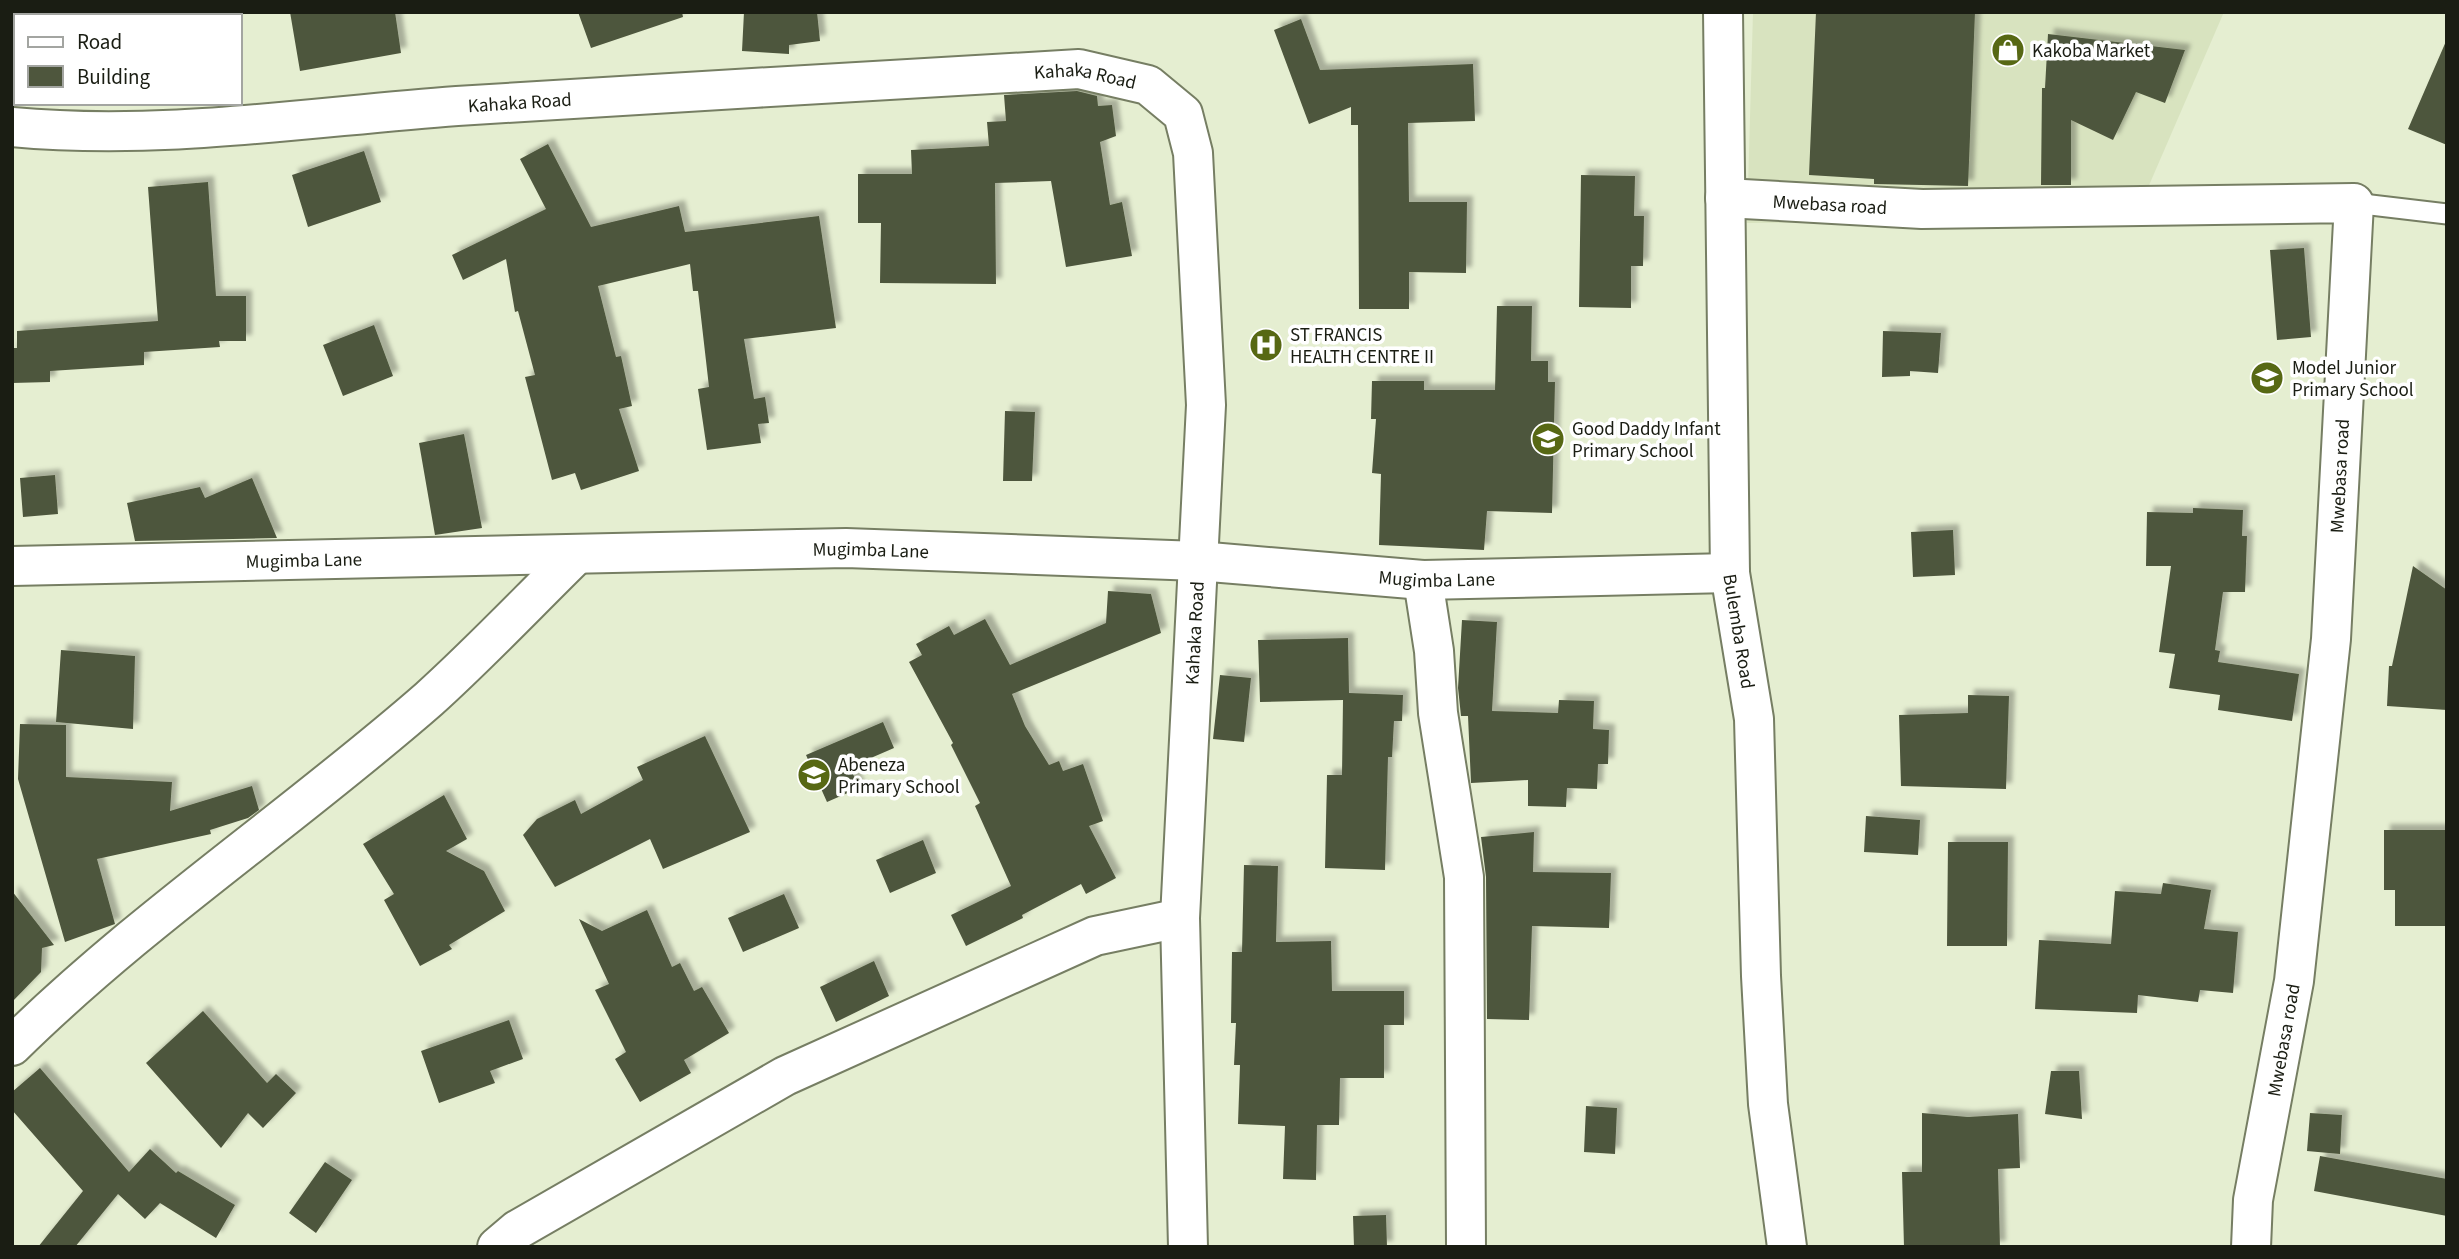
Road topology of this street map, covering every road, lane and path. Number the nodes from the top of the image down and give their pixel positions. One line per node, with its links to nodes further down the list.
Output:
1 (1723, 12): 3 (street, Bulemba Road)
2 (12, 127): 7 (street, Kahaka Road)
3 (1725, 198): 4 (street, Mwebasa road); 9 (street, Bulemba Road)
4 (2354, 202): 5 (lane); 17 (street, Mwebasa road)
5 (2447, 214)
6 (577, 554): 7 (street, Mugimba Lane); 8 (street, Mugimba Lane); 12 (street)
7 (1198, 561): 10 (street, Mugimba Lane); 11 (street, Kahaka Road)
8 (12, 566)
9 (1730, 573): 10 (street, Mugimba Lane); 16 (street, Bulemba Road)
10 (1423, 580): 15 (street)
11 (1180, 918): 13 (street); 14 (street, Kahaka Road)
12 (12, 1046)
13 (497, 1247)
14 (1188, 1247)
15 (1466, 1247)
16 (1787, 1247)
17 (2251, 1247)

